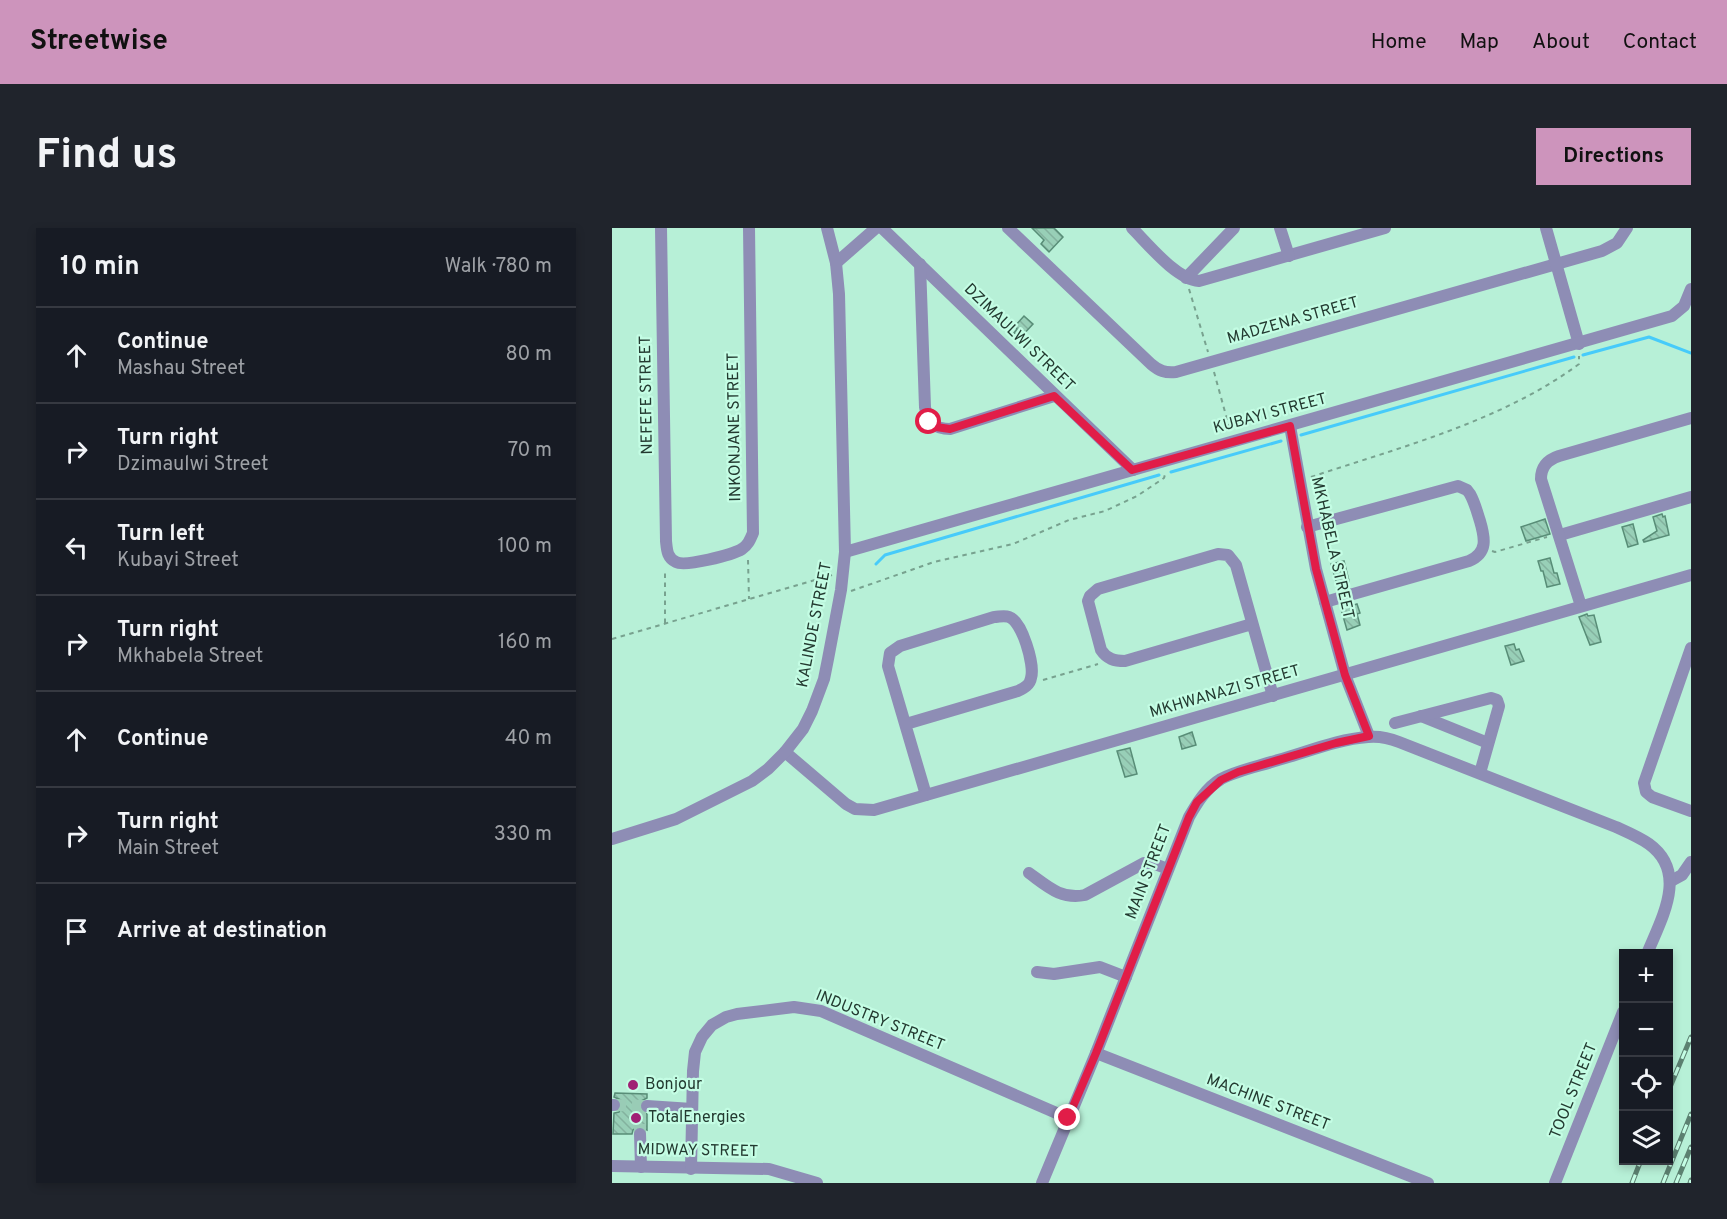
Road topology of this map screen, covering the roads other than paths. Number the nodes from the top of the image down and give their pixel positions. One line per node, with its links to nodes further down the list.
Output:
1 (662, 228): 27 (street, NEFEFE STREET)
2 (749, 228): 27 (street, INKONJANE STREET)
3 (827, 228): 14 (street, KALINDE STREET)
4 (876, 228): 14 (street)
5 (882, 228): 16 (street, DZIMAULWI STREET)
6 (1008, 228): 15 (street, MADZENA STREET)
7 (1132, 228): 17 (street)
8 (1234, 228): 17 (street)
9 (1280, 228): 13 (street)
10 (1385, 228): 13 (street)
11 (1546, 228): 15 (street)
12 (1627, 228): 15 (street, MADZENA STREET)
13 (1289, 256): 17 (street)
14 (836, 263): 28 (street, KALINDE STREET)
15 (1555, 263): 19 (street)
16 (920, 264): 20 (street, DZIMAULWI STREET); 20 (street)
17 (1186, 278)
18 (1691, 289): 19 (street, KUBAYI STREET)
19 (1579, 344): 22 (street, KUBAYI STREET)
20 (1054, 396): 23 (street, DZIMAULWI STREET)
21 (1691, 418): 26 (street)
22 (1290, 426): 23 (street, KUBAYI STREET); 25 (street, MKHABELA STREET)
23 (1132, 470): 28 (street, KUBAYI STREET)
24 (1691, 498): 26 (street)
25 (1307, 527): 30 (street, MKHABELA STREET); 30 (street)
26 (1560, 534): 31 (street)
27 (746, 546)
28 (844, 552): 41 (street, KALINDE STREET)
29 (1691, 575): 31 (street, MKHWANAZI STREET)
30 (1325, 602): 34 (street, MKHABELA STREET)
31 (1581, 606): 34 (street, MKHWANAZI STREET)
32 (1252, 624): 32 (street); 35 (street)
33 (1691, 648): 44 (street)
34 (1345, 675): 35 (street, MKHWANAZI STREET); 39 (street, MKHABELA STREET)
35 (1273, 696): 43 (street, MKHWANAZI STREET)
36 (1421, 716): 37 (street); 40 (street); 40 (street)
37 (1395, 723)
38 (906, 724): 38 (street); 43 (street)
39 (1369, 736): 42 (street, MAIN STREET); 47 (street, MAIN STREET)
40 (1488, 743): 42 (street)
41 (785, 752): 43 (street, MKHWANAZI STREET); 45 (street, KALINDE STREET)
42 (1480, 773): 49 (street, MAIN STREET)
43 (926, 795)
44 (1691, 811)
45 (612, 839)
46 (1691, 862): 49 (street)
47 (1168, 869): 48 (street); 52 (street, MAIN STREET)
48 (1029, 873)
49 (1671, 881): 50 (street)
50 (1649, 949)
51 (1037, 972): 52 (street)
52 (1126, 977): 54 (street, MAIN STREET)
53 (1619, 1022): 66 (street, TOOL STREET)
54 (1096, 1053): 57 (street, MAIN STREET); 65 (street, MACHINE STREET)
55 (647, 1106): 56 (street)
56 (692, 1109): 57 (street, INDUSTRY STREET); 61 (street, INDUSTRY STREET)
57 (1068, 1118): 64 (street, MAIN STREET)
58 (640, 1134): 60 (street)
59 (612, 1166): 60 (street, MIDWAY STREET)
60 (641, 1167): 61 (street, MIDWAY STREET)
61 (691, 1169): 62 (street, MIDWAY STREET)
62 (790, 1179): 63 (street, MIDWAY STREET)
63 (817, 1183)
64 (1042, 1183)
65 (1428, 1183)
66 (1555, 1183)

